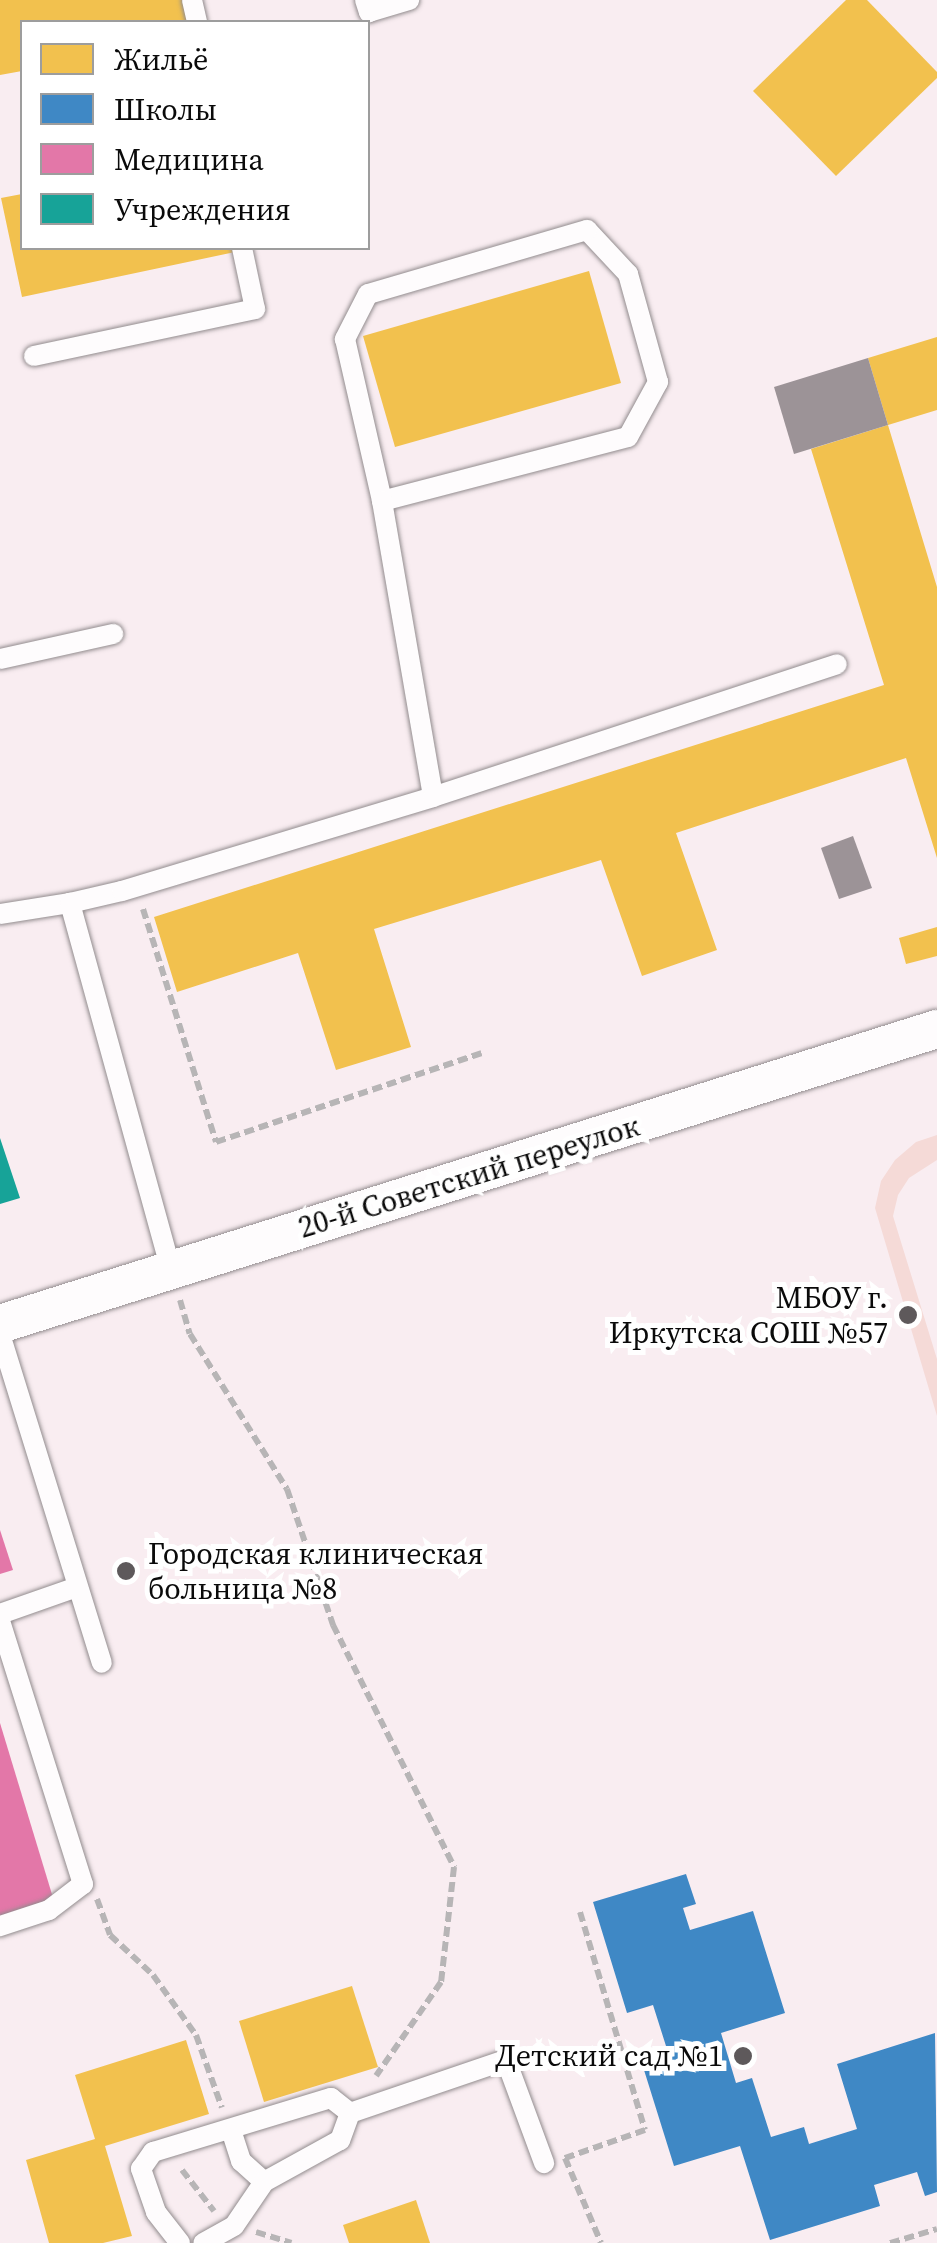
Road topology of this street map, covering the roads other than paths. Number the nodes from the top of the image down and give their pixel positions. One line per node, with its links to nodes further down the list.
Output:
1 (365, 0): 2 (lane)
2 (409, 0)
3 (242, 250): 4 (lane)
4 (34, 356)
5 (382, 502): 5 (lane); 9 (lane)
6 (114, 634): 7 (lane)
7 (0, 659)
8 (837, 664): 9 (lane)
9 (433, 797): 10 (lane)
10 (70, 903): 11 (lane); 13 (lane)
11 (0, 914)
12 (937, 1029): 13 (street, 20-й Советский переулок)
13 (171, 1270): 14 (street, 20-й Советский переулок)
14 (0, 1324)
15 (0, 1334): 16 (lane)
16 (77, 1587): 17 (lane); 18 (lane)
17 (0, 1618): 19 (lane)
18 (102, 1664)
19 (0, 1926)
20 (350, 2113): 21 (lane); 22 (lane); 23 (lane)
21 (230, 2130): 23 (lane); 24 (lane)
22 (544, 2164)
23 (264, 2182): 25 (lane)
24 (180, 2243)
25 (203, 2243)

